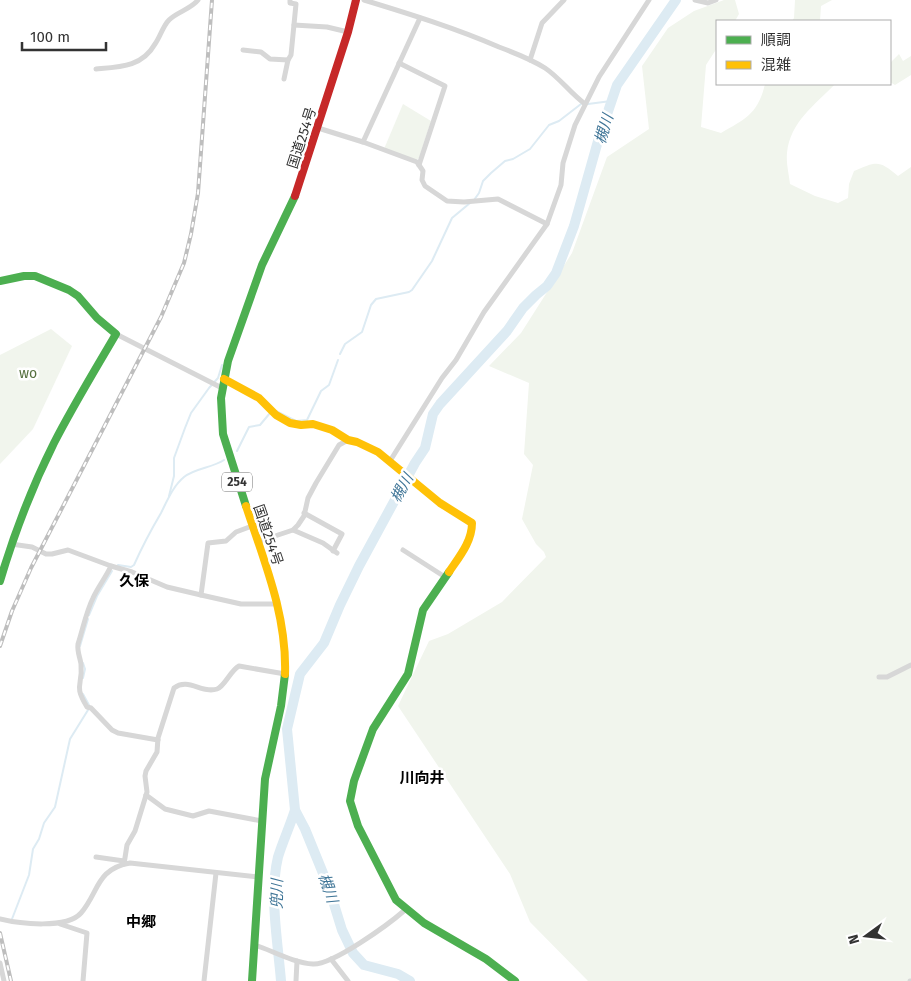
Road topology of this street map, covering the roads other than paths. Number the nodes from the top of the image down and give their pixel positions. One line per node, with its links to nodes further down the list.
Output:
1 (198, 0): 16 (street)
2 (290, 0): 10 (street)
3 (356, 0): 11 (main road, 国道254号 / 254)
4 (364, 0): 9 (street)
5 (564, 0): 14 (street)
6 (649, 0): 18 (street)
7 (695, 0): 8 (street)
8 (716, 0)
9 (420, 18): 14 (street); 15 (street)
10 (294, 25): 11 (street); 13 (street)
11 (348, 32): 19 (main road, 国道254号 / 254)
12 (243, 50): 13 (street)
13 (288, 60): 17 (street)
14 (530, 60): 18 (street)
15 (399, 63): 20 (street); 21 (street)
16 (96, 69)
17 (284, 79)
18 (585, 104): 22 (street)
19 (318, 128): 20 (street); 25 (main road, 国道254号 / 254)
20 (363, 142): 21 (street)
21 (419, 165): 22 (street)
22 (547, 224): 28 (street)
23 (0, 281): 24 (main road)
24 (116, 334): 26 (street); 33 (main road)
25 (224, 379): 26 (main road, 国道254号 / 254); 27 (main road)
26 (222, 388): 30 (main road, 国道254号 / 254)
27 (348, 440): 28 (main road); 29 (street)
28 (392, 464): 36 (main road)
29 (304, 513): 31 (street); 31 (street)
30 (252, 526): 32 (main road, 国道254号 / 254); 38 (street)
31 (293, 530): 32 (street)
32 (257, 542): 39 (main road, 国道254号 / 254)
33 (11, 544): 35 (street); 37 (main road)
34 (403, 550): 36 (street)
35 (111, 566): 38 (street); 43 (street)
36 (445, 577): 50 (main road)
37 (0, 581)
38 (201, 595): 39 (street)
39 (278, 604): 41 (main road, 国道254号 / 254)
40 (911, 665): 42 (street)
41 (285, 674): 43 (street); 45 (main road, 国道254号 / 254)
42 (879, 677)
43 (158, 740): 44 (street)
44 (146, 796): 45 (street); 47 (street)
45 (262, 821): 49 (main road, 国道254号 / 254)
46 (96, 857): 47 (street)
47 (124, 862): 48 (street); 52 (street)
48 (216, 873): 49 (street); 59 (street)
49 (259, 877): 53 (main road, 国道254号 / 254)
50 (405, 910): 54 (street); 63 (main road)
51 (0, 919): 52 (street)
52 (58, 923): 58 (street)
53 (254, 944): 55 (street); 60 (main road, 国道254号 / 254)
54 (332, 958): 55 (street); 62 (street)
55 (295, 960): 61 (street)
56 (0, 963): 57 (street)
57 (4, 981)
58 (83, 981)
59 (204, 981)
60 (252, 981)
61 (296, 981)
62 (348, 981)
63 (515, 981)

